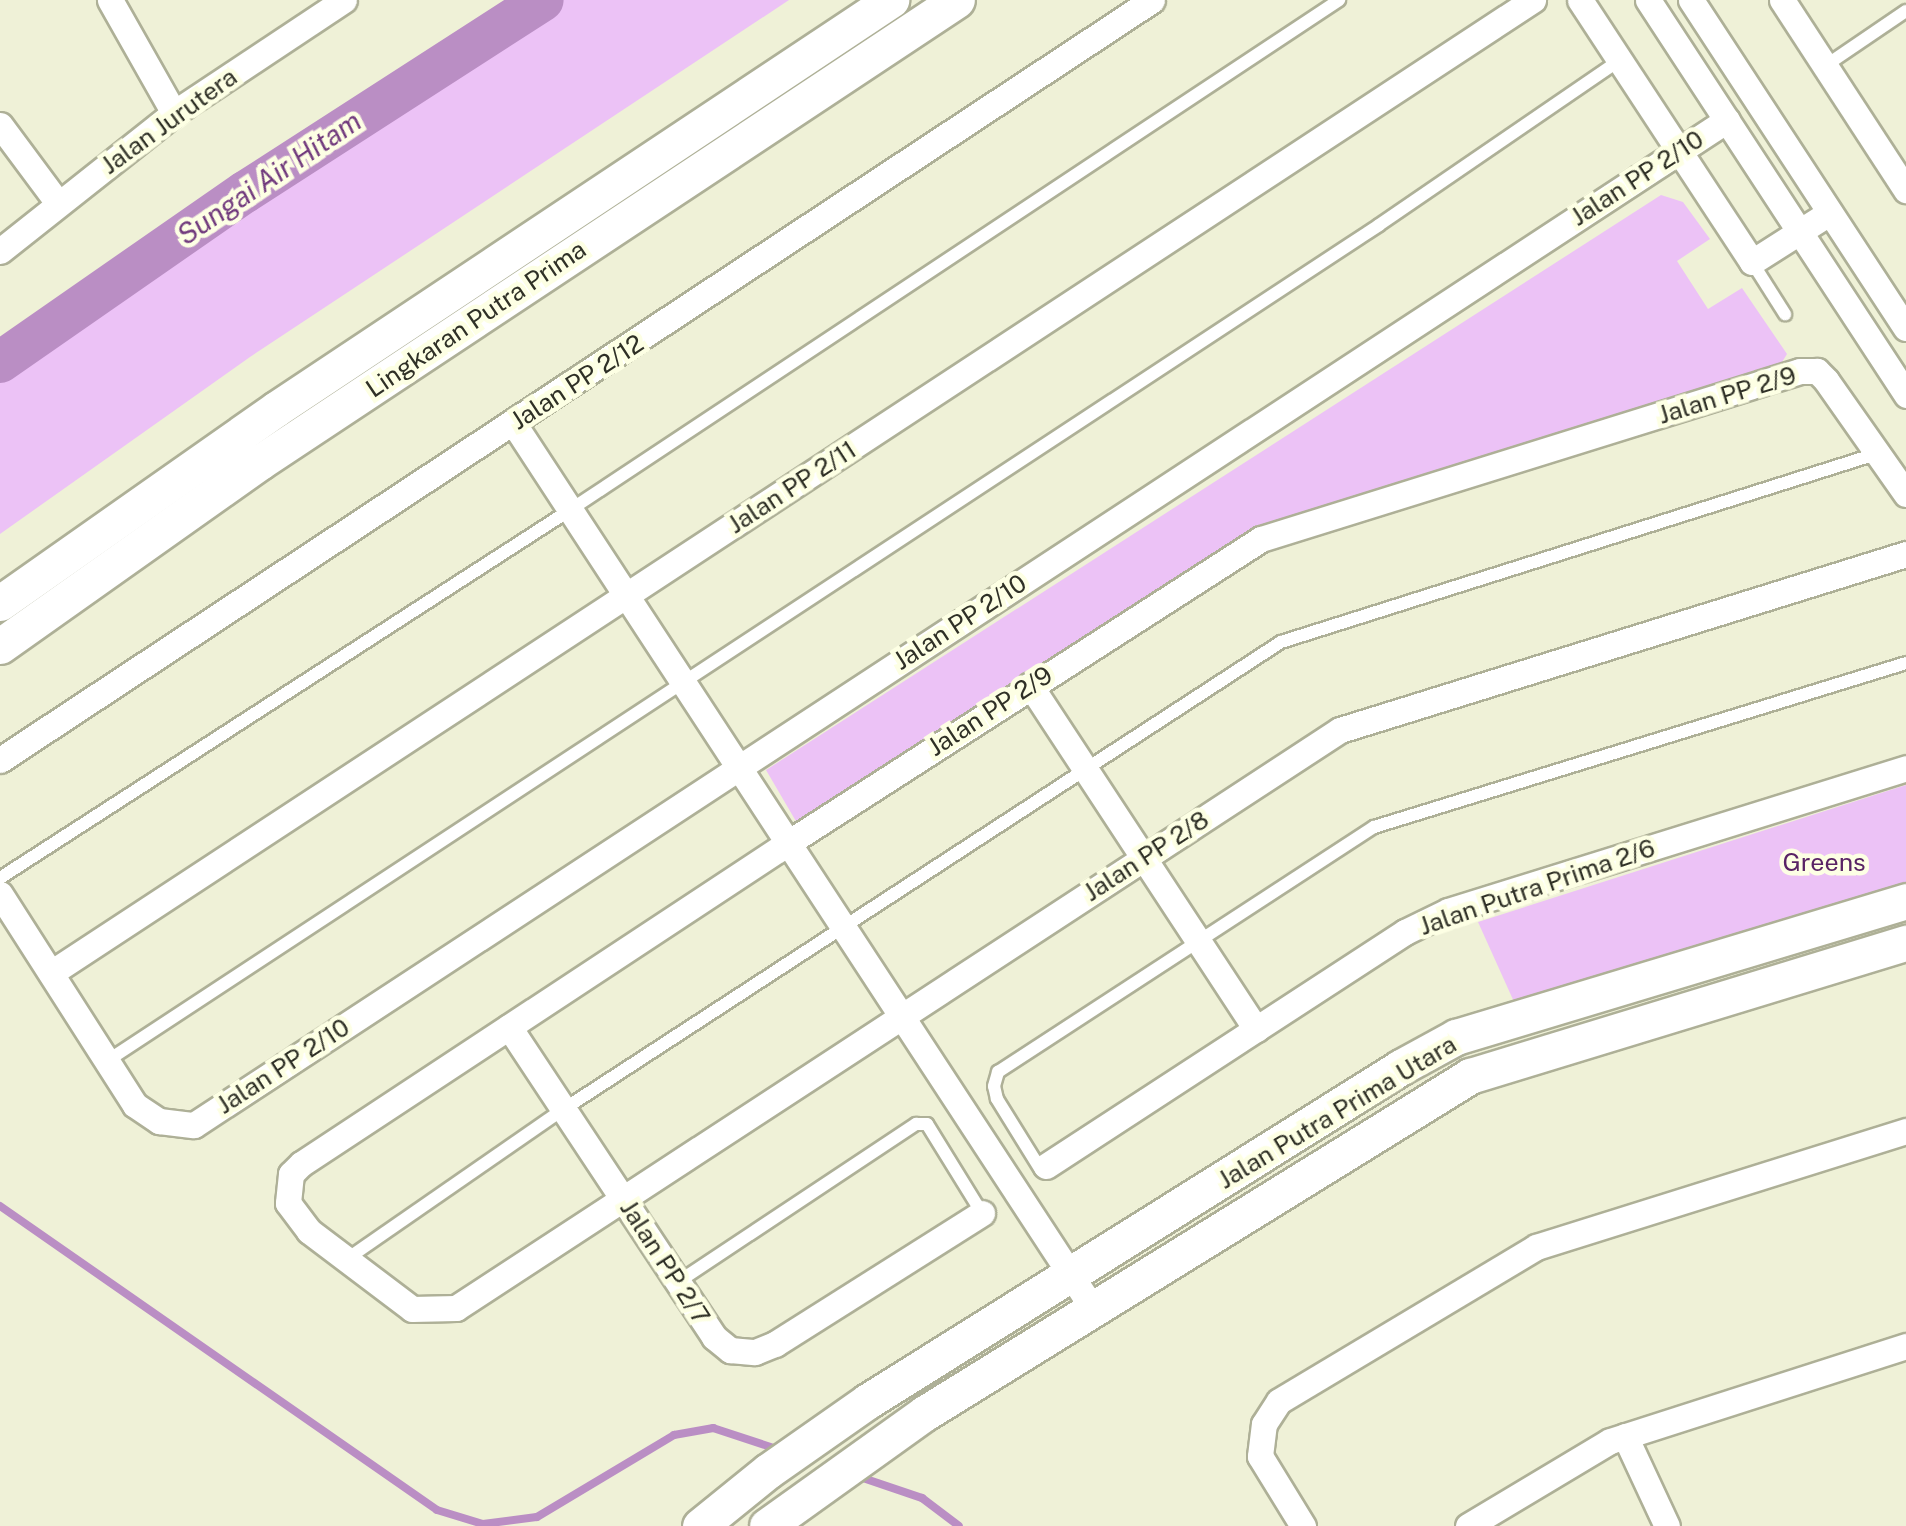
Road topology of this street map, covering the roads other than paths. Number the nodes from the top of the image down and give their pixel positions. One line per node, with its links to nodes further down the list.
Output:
1 (110, 0): 15 (street)
2 (344, 0): 15 (street, Jalan Jurutera)
3 (891, 0): 34 (main road, Lingkaran Putra Prima)
4 (957, 0): 35 (main road, Lingkaran Putra Prima)
5 (1152, 0): 28 (street, Jalan PP 2/12)
6 (1338, 0): 31 (lane)
7 (1532, 0): 33 (street, Jalan PP 2/11)
8 (1580, 0): 13 (street)
9 (1692, 0): 11 (street); 21 (street)
10 (1782, 0): 14 (street)
11 (1655, 10): 16 (street)
12 (1906, 11): 14 (lane)
13 (1620, 60): 18 (street); 37 (lane)
14 (1825, 66): 19 (street)
15 (174, 113): 20 (street, Jalan Jurutera)
16 (1727, 120): 18 (street, Jalan PP 2/10); 22 (street)
17 (0, 126): 20 (street)
18 (1680, 150): 24 (street); 40 (street, Jalan PP 2/10)
19 (1902, 176)
20 (58, 204): 23 (street, Jalan Jurutera)
21 (1829, 212): 22 (street); 26 (street)
22 (1799, 232): 24 (street); 27 (street)
23 (0, 252)
24 (1752, 262): 25 (lane)
25 (1784, 314)
26 (1906, 328)
27 (1906, 395)
28 (514, 424): 31 (street); 39 (street, Jalan PP 2/12)
29 (1880, 453): 30 (street); 38 (street, Jalan PP 2/9); 42 (lane)
30 (1906, 494)
31 (570, 510): 33 (street); 45 (lane)
32 (1906, 554): 44 (street, Jalan PP 2/8)
33 (626, 596): 37 (street); 51 (street, Jalan PP 2/11)
34 (0, 604)
35 (0, 646)
36 (1906, 663): 49 (lane)
37 (682, 682): 40 (street); 55 (lane)
38 (1030, 685): 42 (street); 43 (street, Jalan PP 2/9)
39 (0, 760)
40 (738, 767): 43 (street); 55 (street, Jalan PP 2/10)
41 (1906, 768): 54 (street, Jalan Putra Prima 2/6)
42 (1084, 769): 44 (street); 48 (lane)
43 (788, 842): 48 (street); 53 (street, Jalan PP 2/9)
44 (1143, 858): 49 (street); 52 (street, Jalan PP 2/8)
45 (0, 878)
46 (0, 894): 51 (street)
47 (1906, 901): 62 (main road, Jalan Putra Prima Utara)
48 (842, 926): 52 (street); 56 (lane)
49 (1199, 942): 54 (street); 58 (lane)
50 (1906, 944): 64 (main road, Jalan Putra Prima Utara)
51 (51, 973): 55 (street)
52 (902, 1017): 59 (street, Jalan PP 2/8); 62 (street)
53 (509, 1026): 56 (street, Jalan PP 2/7); 61 (street, Jalan PP 2/9)
54 (1256, 1028): 58 (street, Jalan Putra Prima 2/6)
55 (107, 1061)
56 (564, 1109): 59 (street, Jalan PP 2/7); 61 (lane)
57 (1906, 1131): 69 (street)
58 (1046, 1166)
59 (624, 1198): 61 (street, Jalan PP 2/8); 63 (street, Jalan PP 2/7)
60 (982, 1213): 63 (street, Jalan PP 2/7); 63 (lane)
61 (346, 1259)
62 (1072, 1278): 64 (street); 67 (main road, Jalan Putra Prima Utara)
63 (678, 1282)
64 (1094, 1312): 68 (main road, Jalan Putra Prima Utara)
65 (1906, 1346): 66 (street)
66 (1625, 1436): 70 (street); 71 (street)
67 (700, 1526)
68 (767, 1526)
69 (1303, 1526)
70 (1468, 1526)
71 (1667, 1526)

